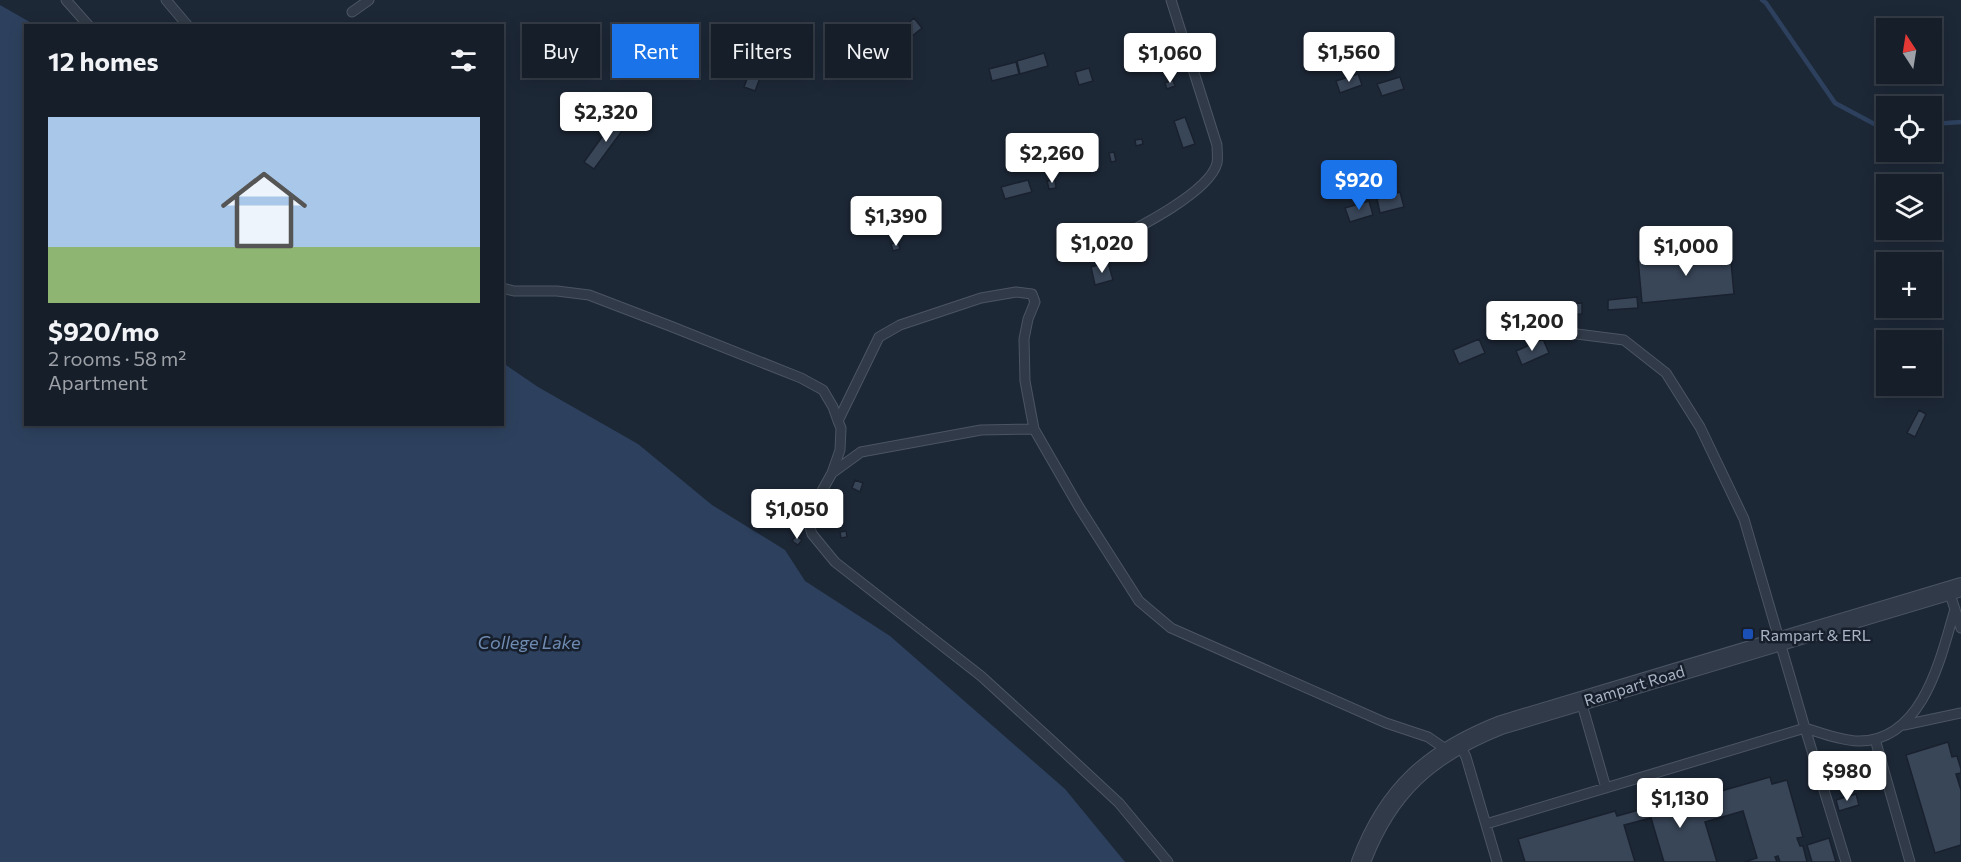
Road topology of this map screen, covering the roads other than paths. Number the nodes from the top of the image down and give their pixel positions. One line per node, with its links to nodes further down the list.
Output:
1 (66, 0): 6 (lane)
2 (166, 0): 7 (lane)
3 (369, 0): 5 (lane)
4 (1171, 0): 8 (lane)
5 (352, 12)
6 (87, 24)
7 (186, 24)
8 (1094, 250)
9 (504, 288): 11 (lane)
10 (1530, 328): 17 (lane)
11 (838, 421): 12 (lane); 13 (lane)
12 (1034, 429): 13 (lane); 23 (lane)
13 (832, 473): 26 (lane)
14 (1955, 589): 15 (lane); 17 (street, Rampart Road)
15 (1955, 609): 16 (lane); 20 (lane)
16 (1961, 628)
17 (1781, 641): 18 (street, Rampart Road); 21 (lane)
18 (1581, 701): 23 (street, Rampart Road); 24 (lane)
19 (1961, 713): 20 (lane)
20 (1904, 724): 22 (lane)
21 (1805, 728): 22 (lane); 24 (lane); 29 (lane)
22 (1875, 739): 30 (lane)
23 (1453, 746): 25 (lane); 27 (street, Rampart Road)
24 (1606, 788): 25 (lane)
25 (1486, 824): 28 (lane)
26 (1168, 862)
27 (1361, 862)
28 (1497, 862)
29 (1846, 862)
30 (1910, 862)

